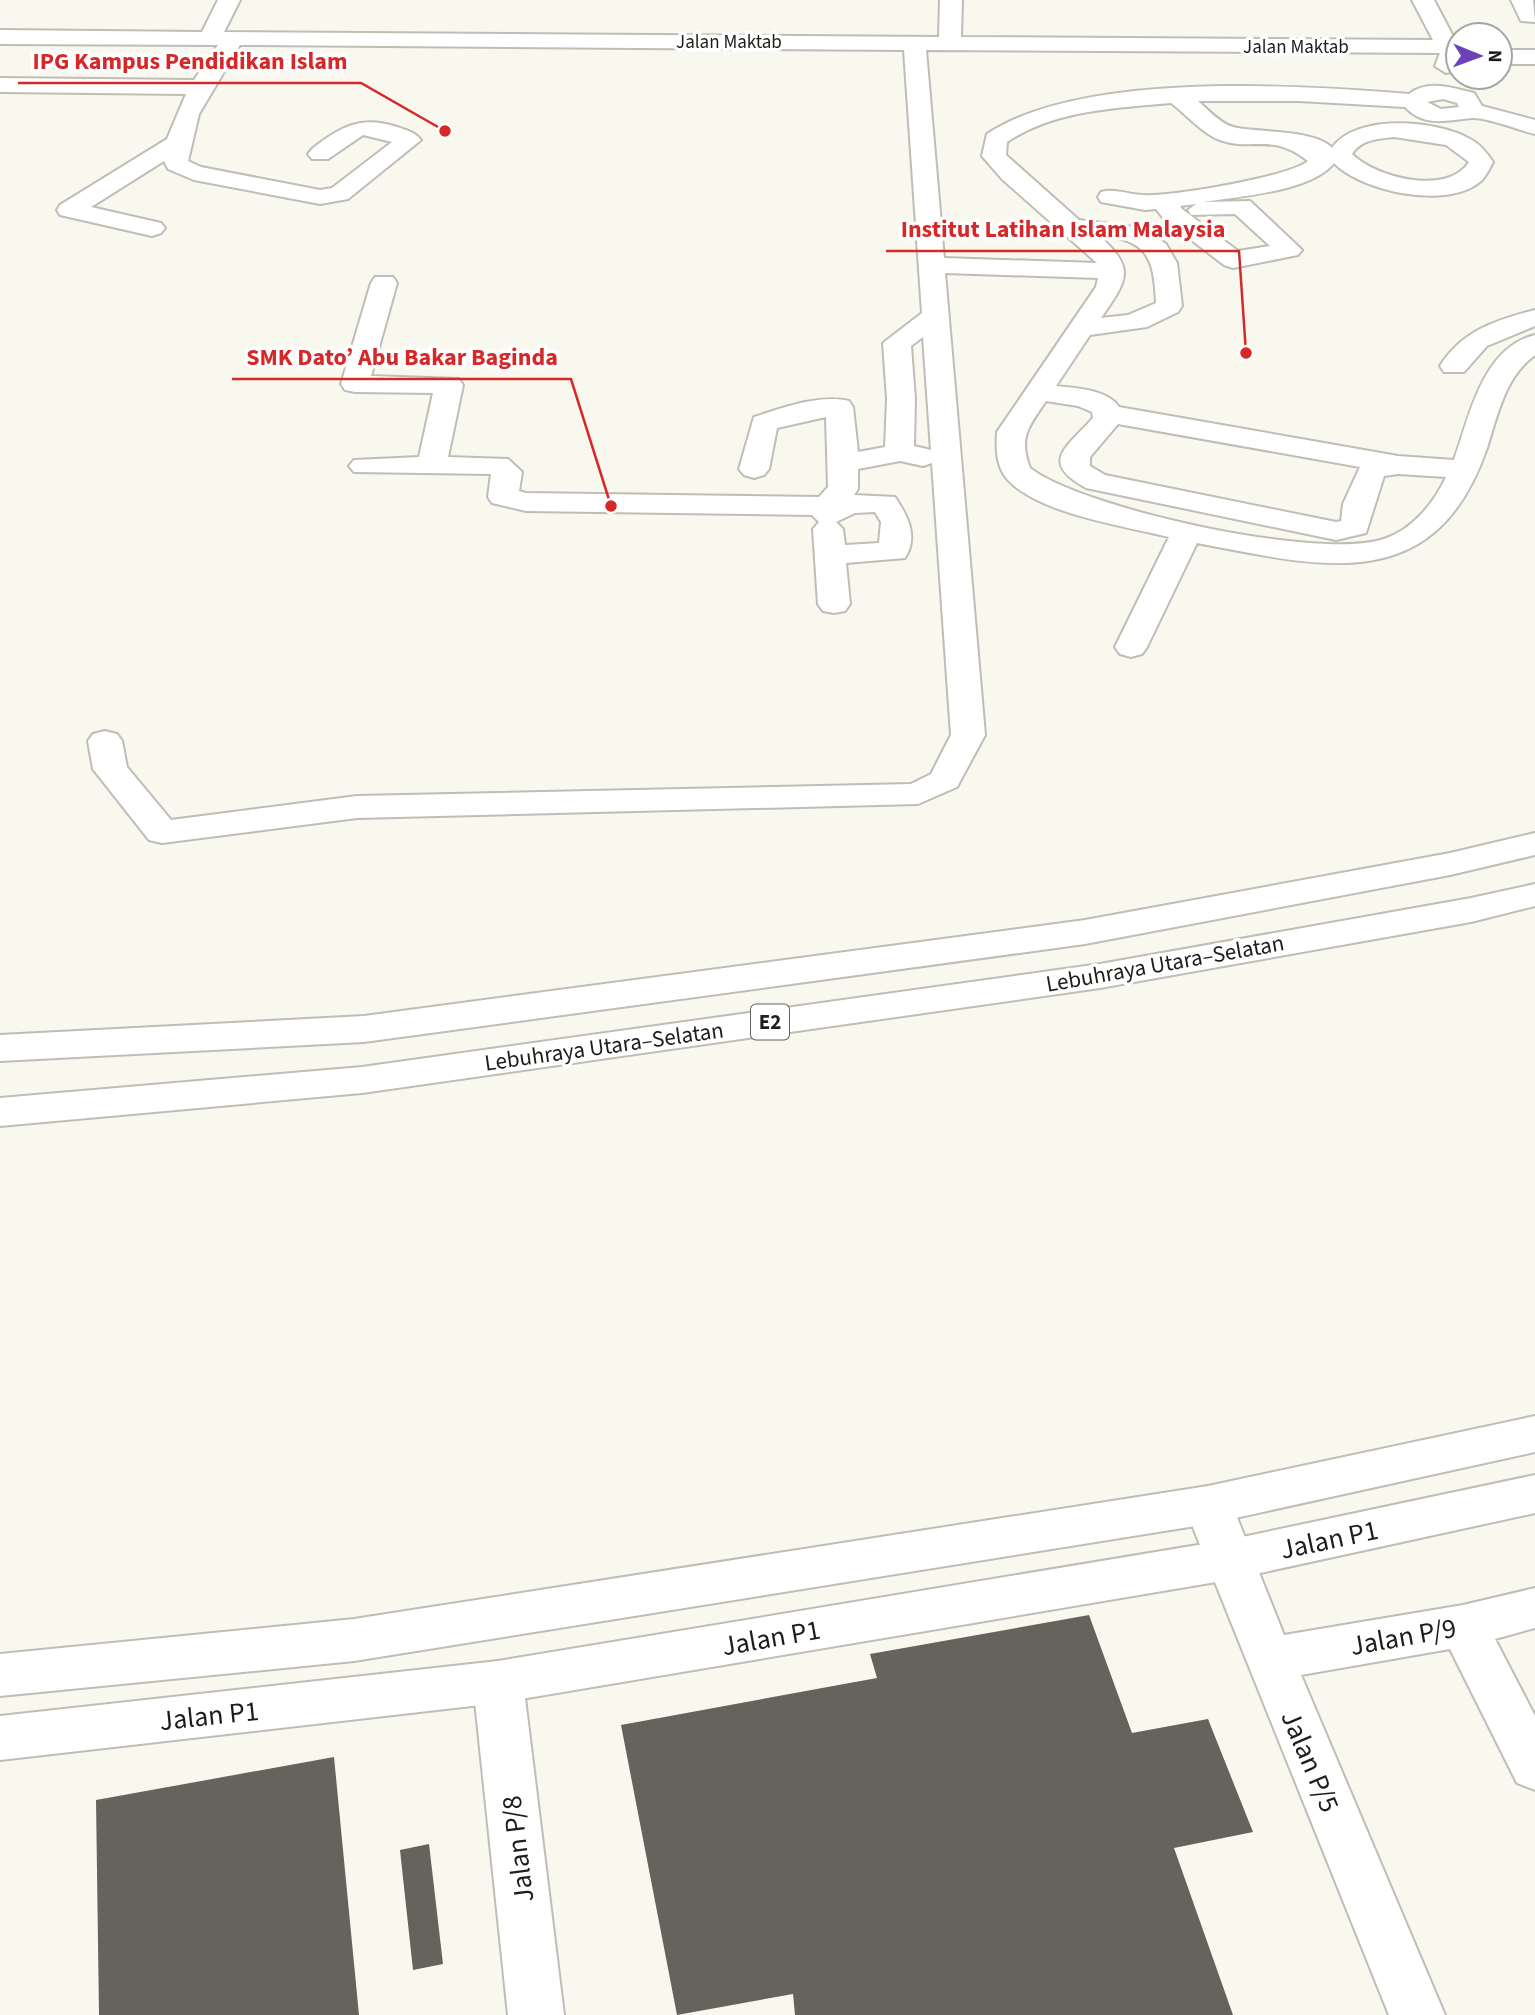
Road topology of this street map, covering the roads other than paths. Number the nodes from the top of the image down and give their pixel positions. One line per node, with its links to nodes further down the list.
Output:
1 (229, 0): 8 (main road)
2 (951, 0): 9 (main road)
3 (1423, 0): 6 (main road)
4 (1522, 0): 5 (main road)
5 (1535, 16)
6 (1444, 35)
7 (0, 37): 8 (main road, Jalan Maktab)
8 (224, 42): 12 (main road, Jalan Maktab); 13 (main road, Jalan Maktab); 20 (main road)
9 (950, 43): 12 (main road, Jalan Maktab); 14 (main road, Jalan Maktab)
10 (1514, 47): 11 (main road)
11 (1535, 47)
12 (915, 48): 15 (main road, Jalan Maktab); 35 (main road)
13 (0, 49)
14 (1444, 52)
15 (1444, 52)
16 (1514, 57): 17 (main road)
17 (1535, 57)
18 (1444, 73): 24 (main road)
19 (0, 85): 20 (main road)
20 (202, 87): 27 (main road)
21 (1475, 91): 23 (main road)
22 (1174, 94): 24 (main road); 26 (main road); 32 (main road)
23 (1468, 104): 24 (main road); 25 (main road)
24 (1426, 110): 29 (main road); 29 (main road)
25 (1535, 127)
26 (1298, 142): 29 (main road); 31 (main road)
27 (175, 144): 28 (main road); 33 (main road)
28 (320, 154)
29 (1340, 155)
30 (1110, 197): 31 (main road)
31 (1168, 207): 34 (main road)
32 (1076, 227): 34 (main road); 36 (main road)
33 (152, 228)
34 (1111, 228): 40 (main road)
35 (931, 265): 36 (main road); 38 (main road)
36 (1113, 271): 40 (main road)
37 (384, 283): 50 (main road)
38 (935, 316): 45 (main road); 47 (main road)
39 (1535, 318): 42 (main road)
40 (1081, 327): 43 (main road)
41 (1535, 343): 52 (main road)
42 (1454, 366)
43 (1037, 392): 44 (main road); 54 (main road)
44 (1106, 413): 48 (main road); 48 (main road)
45 (899, 452): 46 (main road); 47 (main road)
46 (844, 460): 51 (main road); 53 (main road)
47 (947, 463): 58 (main road)
48 (1398, 465): 52 (main road)
49 (364, 466): 50 (main road)
50 (431, 466): 53 (main road)
51 (754, 469)
52 (1465, 469): 54 (main road)
53 (827, 511): 55 (main road); 55 (main road)
54 (1186, 531): 57 (main road)
55 (830, 555): 56 (main road)
56 (834, 604)
57 (1130, 648)
58 (106, 741)
59 (1535, 844): 61 (main road, Lebuhraya Utara–Selatan / E2)
60 (1535, 895): 62 (main road, Lebuhraya Utara–Selatan / E2)
61 (0, 1048)
62 (0, 1112)
63 (1535, 1434): 65 (main road)
64 (1535, 1494): 66 (main road, Jalan P1)
65 (1208, 1505): 66 (main road, Jalan P/5); 70 (main road)
66 (1228, 1560): 69 (main road, Jalan P/5); 71 (main road, Jalan P1)
67 (1535, 1608): 68 (main road, Jalan P/9)
68 (1463, 1626): 69 (main road, Jalan P/9); 73 (main road)
69 (1269, 1659): 75 (main road, Jalan P/5)
70 (0, 1675)
71 (498, 1682): 72 (main road, Jalan P1); 74 (main road, Jalan P/8)
72 (0, 1738)
73 (1535, 1767)
74 (536, 2015)
75 (1417, 2015)

